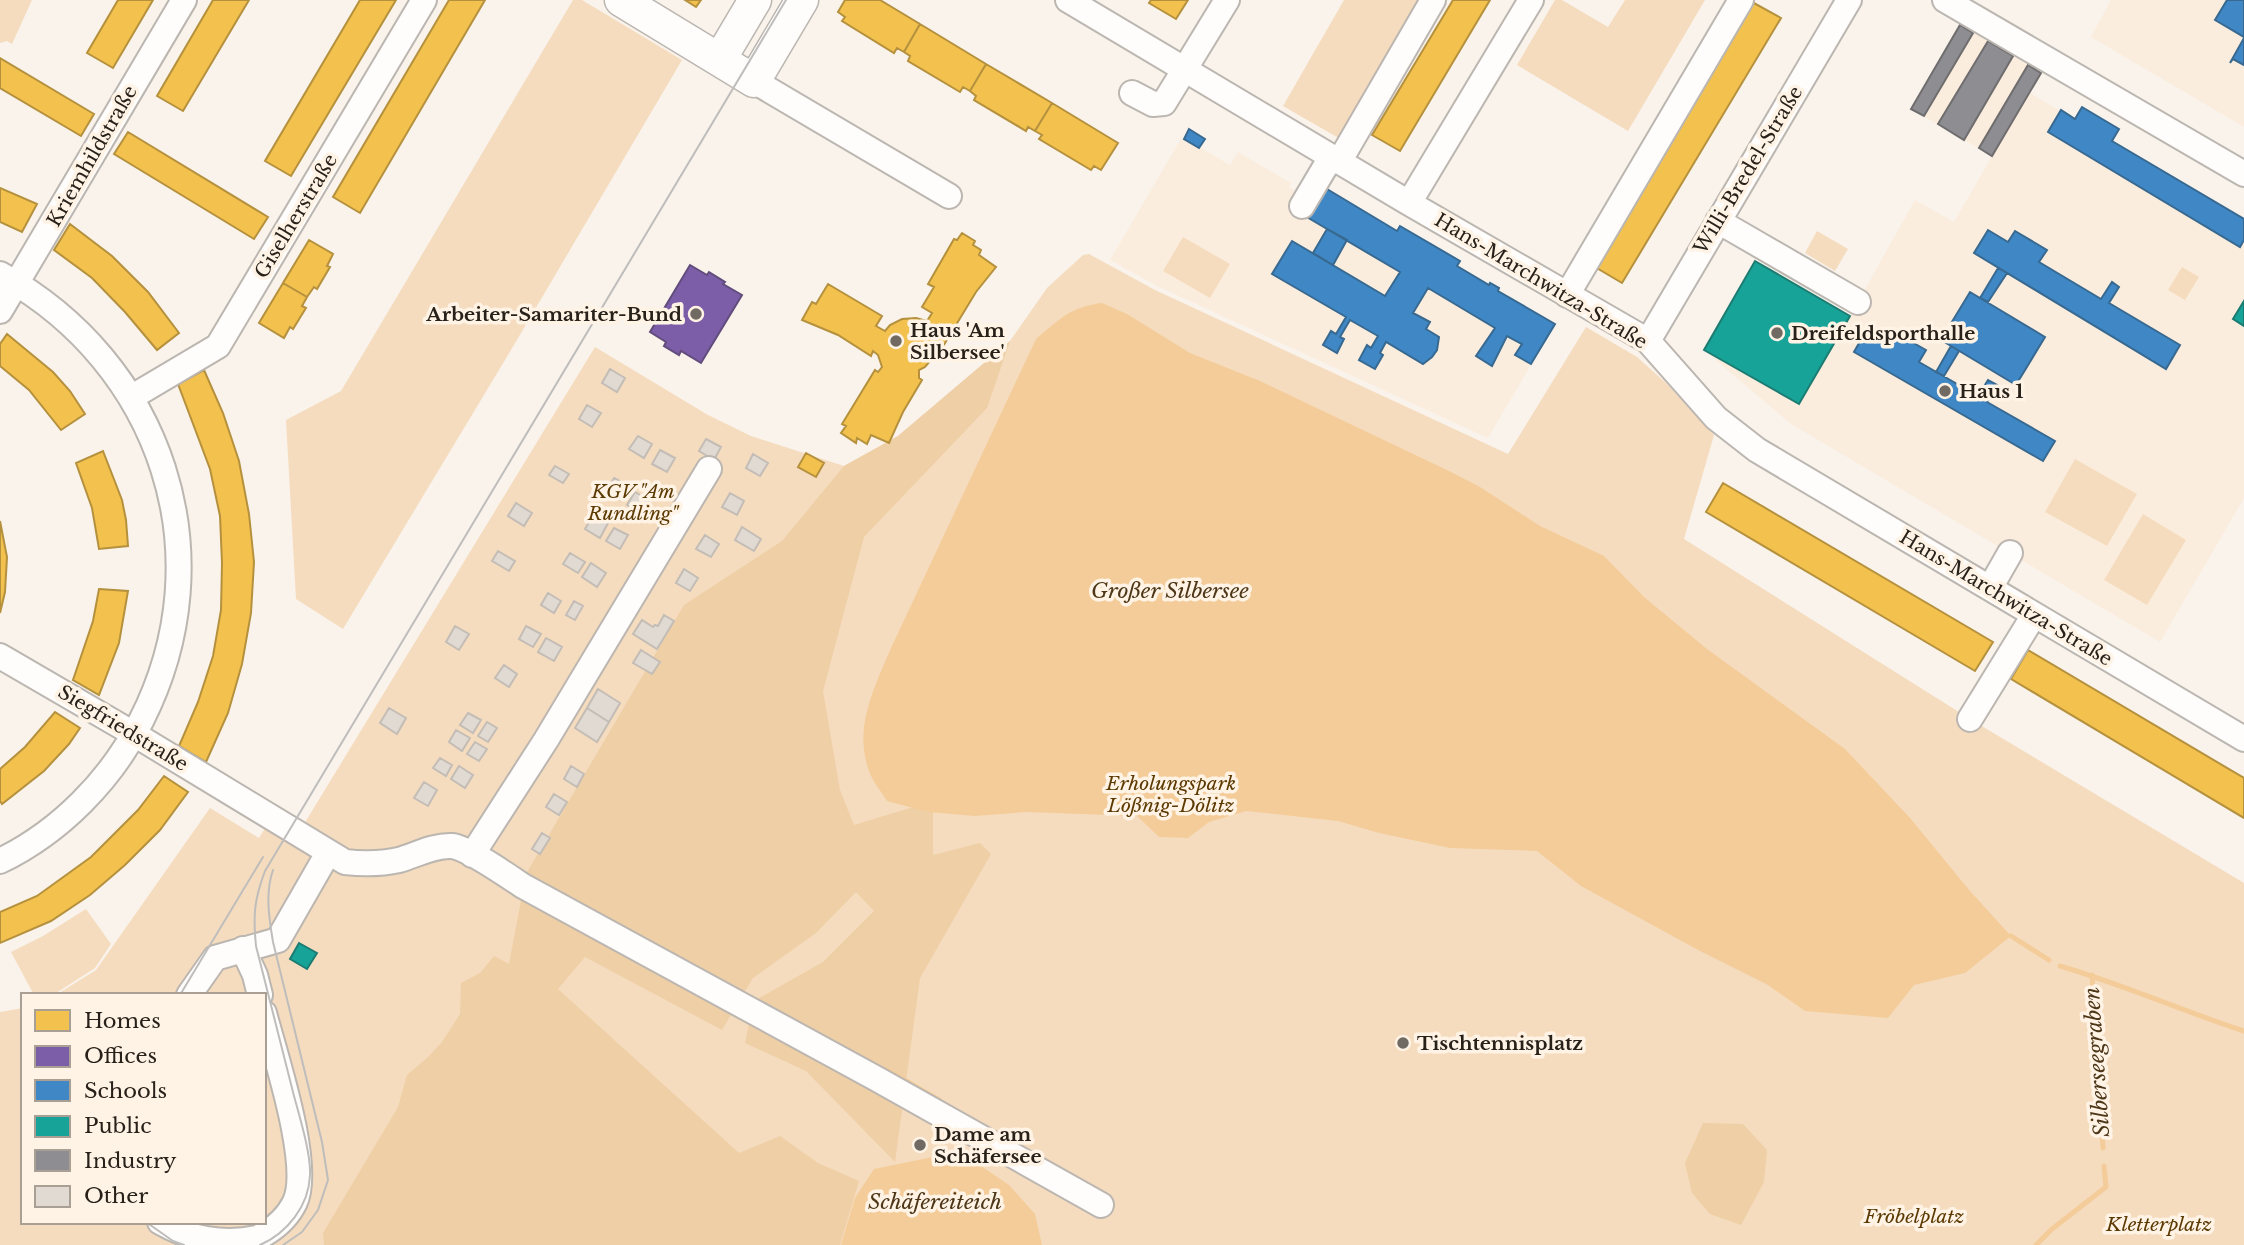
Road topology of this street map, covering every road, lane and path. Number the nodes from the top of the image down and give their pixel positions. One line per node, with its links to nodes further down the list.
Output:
1 (184, 0): 23 (street, Kriemhildstraße)
2 (424, 0): 28 (street, Giselherstraße)
3 (621, 0): 13 (main road)
4 (755, 0): 13 (main road)
5 (802, 0): 15 (main road)
6 (1068, 0): 14 (street, Hans-Marchwitza-Straße)
7 (1227, 0): 14 (street)
8 (1433, 0): 17 (street)
9 (1531, 0): 20 (street)
10 (1741, 0): 24 (street)
11 (1849, 0): 22 (street, Willi-Bredel-Straße)
12 (1945, 0): 18 (street)
13 (720, 59): 15 (main road)
14 (1185, 70): 16 (street); 17 (street, Hans-Marchwitza-Straße)
15 (754, 81): 19 (street)
16 (1132, 93)
17 (1335, 159): 20 (street, Hans-Marchwitza-Straße); 21 (street)
18 (2244, 174)
19 (949, 196)
20 (1409, 203): 24 (street, Hans-Marchwitza-Straße)
21 (1303, 206)
22 (1718, 221): 25 (street); 27 (street, Willi-Bredel-Straße)
23 (8, 278): 26 (street, Kriemhildstraße); 28 (street)
24 (1567, 295): 27 (street, Hans-Marchwitza-Straße)
25 (1858, 302)
26 (0, 311)
27 (1648, 341): 31 (street, Hans-Marchwitza-Straße)
28 (132, 397): 35 (street)
29 (709, 469): 38 (street)
30 (2010, 553): 31 (street)
31 (1990, 588): 32 (street, Hans-Marchwitza-Straße)
32 (2034, 614): 34 (street); 36 (street, Hans-Marchwitza-Straße)
33 (0, 656): 35 (street, Siegfriedstraße)
34 (1970, 719)
35 (134, 734): 37 (street, Siegfriedstraße); 39 (street)
36 (2244, 739)
37 (328, 853): 38 (street, Siegfriedstraße); 40 (street)
38 (472, 855): 44 (street)
39 (0, 861)
40 (243, 949): 41 (street); 42 (street)
41 (190, 993)
42 (260, 993)
43 (266, 1021): 45 (street)
44 (1101, 1205)
45 (163, 1224)

